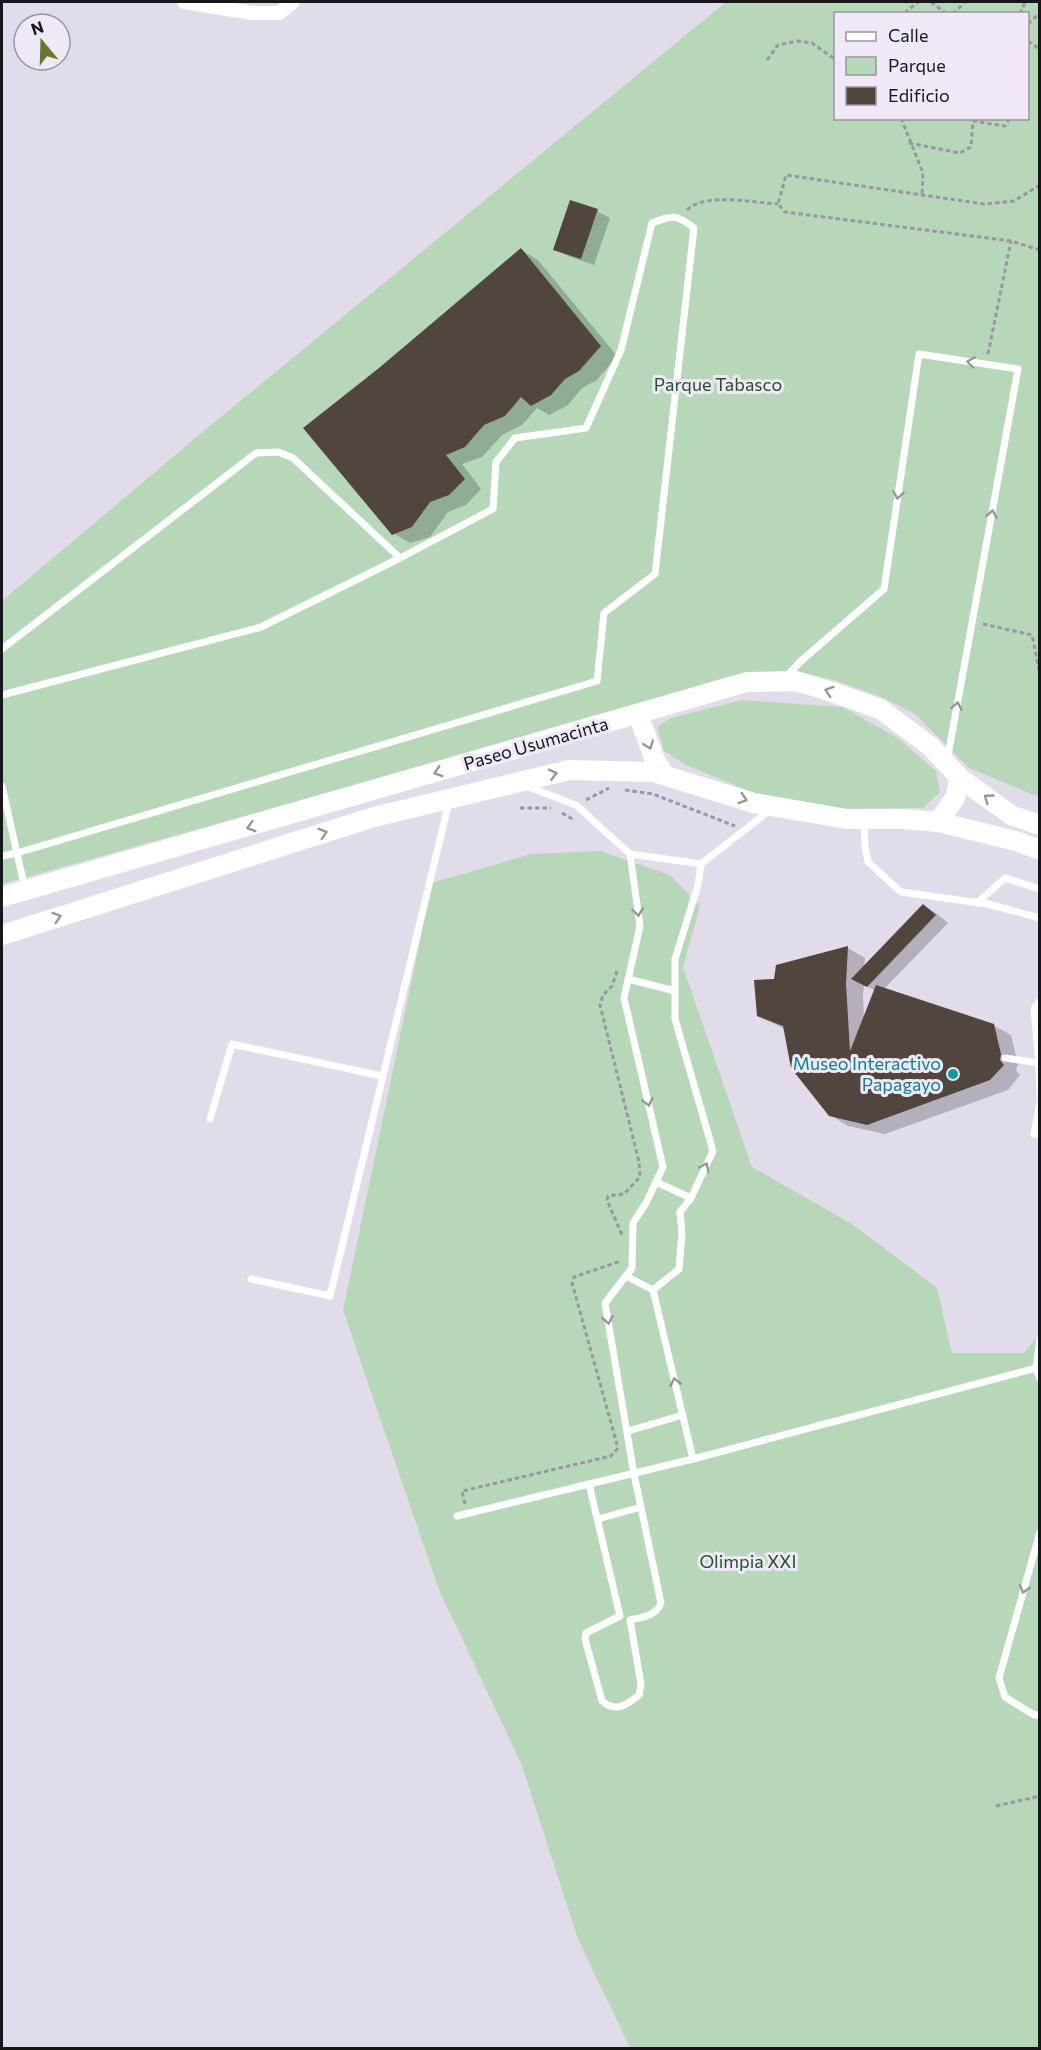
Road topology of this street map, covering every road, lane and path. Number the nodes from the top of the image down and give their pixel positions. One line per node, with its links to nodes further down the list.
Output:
1 (184, 2): 2 (street)
2 (293, 2)
3 (918, 2): 5 (path)
4 (931, 2): 6 (path)
5 (906, 12)
6 (944, 12)
7 (834, 59): 8 (path)
8 (767, 60)
9 (902, 120): 12 (path)
10 (973, 120): 11 (path); 12 (path)
11 (1009, 120)
12 (909, 143): 14 (path)
13 (1040, 186): 14 (path)
14 (922, 195): 15 (path)
15 (778, 204): 16 (path); 17 (path)
16 (681, 218): 20 (lane); 44 (lane)
17 (1011, 241): 18 (path); 19 (path)
18 (1040, 250)
19 (986, 364): 21 (lane, one-way to 19); 24 (lane, one-way to 24)
20 (400, 558): 22 (lane); 25 (lane)
21 (972, 621): 23 (path); 27 (lane, one-way to 21)
22 (2, 649)
23 (1040, 675)
24 (782, 682): 26 (main road, Paseo Usumacinta); 27 (main road, Paseo Usumacinta, one-way to 24)
25 (2, 695)
26 (638, 714): 28 (main road, one-way to 28); 49 (main road, Paseo Usumacinta, one-way to 49)
27 (947, 763): 29 (main road, Paseo Usumacinta)
28 (664, 775): 30 (main road, Paseo Usumacinta, one-way to 28); 36 (main road, Paseo Usumacinta, one-way to 36)
29 (960, 778): 39 (main road); 41 (main road, Paseo Usumacinta, one-way to 29)
30 (518, 783): 34 (main road, Paseo Usumacinta); 35 (lane)
31 (2, 786): 44 (lane)
32 (610, 788): 35 (path)
33 (621, 790): 42 (path)
34 (449, 799): 53 (main road, Paseo Usumacinta, one-way to 34); 60 (lane)
35 (576, 805): 45 (lane)
36 (774, 807): 38 (main road, Paseo Usumacinta); 42 (lane)
37 (520, 808): 40 (path)
38 (864, 819): 39 (main road, Paseo Usumacinta); 51 (lane)
39 (938, 822): 43 (main road, Paseo Usumacinta)
40 (581, 824)
41 (1040, 825)
42 (746, 830): 47 (lane)
43 (1040, 850)
44 (17, 853): 46 (lane); 49 (lane)
45 (630, 854): 47 (lane); 55 (lane, one-way to 55)
46 (2, 856)
47 (701, 864): 56 (lane)
48 (1040, 889): 51 (lane)
49 (26, 891): 50 (main road, Paseo Usumacinta)
50 (2, 897)
51 (977, 903): 52 (lane)
52 (1040, 918)
53 (2, 935)
54 (618, 968): 67 (path)
55 (628, 979): 56 (lane); 65 (lane, one-way to 65)
56 (675, 991): 66 (lane, one-way to 56)
57 (1040, 1001): 59 (lane)
58 (1005, 1058): 59 (lane)
59 (1039, 1063): 61 (lane)
60 (382, 1076): 63 (lane); 70 (lane)
61 (1040, 1096)
62 (1040, 1103): 64 (lane)
63 (210, 1119)
64 (1040, 1135)
65 (657, 1182): 66 (lane); 69 (lane)
66 (691, 1198): 71 (lane)
67 (622, 1236)
68 (623, 1254): 81 (path)
69 (626, 1276): 71 (lane); 76 (lane, one-way to 76)
70 (251, 1279)
71 (653, 1290): 75 (lane, one-way to 71)
72 (1040, 1339): 73 (lane)
73 (1036, 1368): 74 (lane); 77 (lane)
74 (1040, 1379)
75 (683, 1415): 76 (lane); 77 (lane)
76 (628, 1431): 78 (lane)
77 (693, 1459): 78 (lane)
78 (634, 1473): 79 (lane); 80 (lane)
79 (589, 1484): 81 (lane); 83 (lane)
80 (641, 1507): 83 (lane); 86 (lane)
81 (466, 1514): 82 (lane)
82 (457, 1516)
83 (598, 1520): 85 (lane)
84 (1040, 1532): 87 (lane, one-way to 87)
85 (620, 1616): 86 (lane); 86 (lane)
86 (630, 1620)
87 (1040, 1715)
88 (1040, 1796): 89 (path)
89 (996, 1806)

